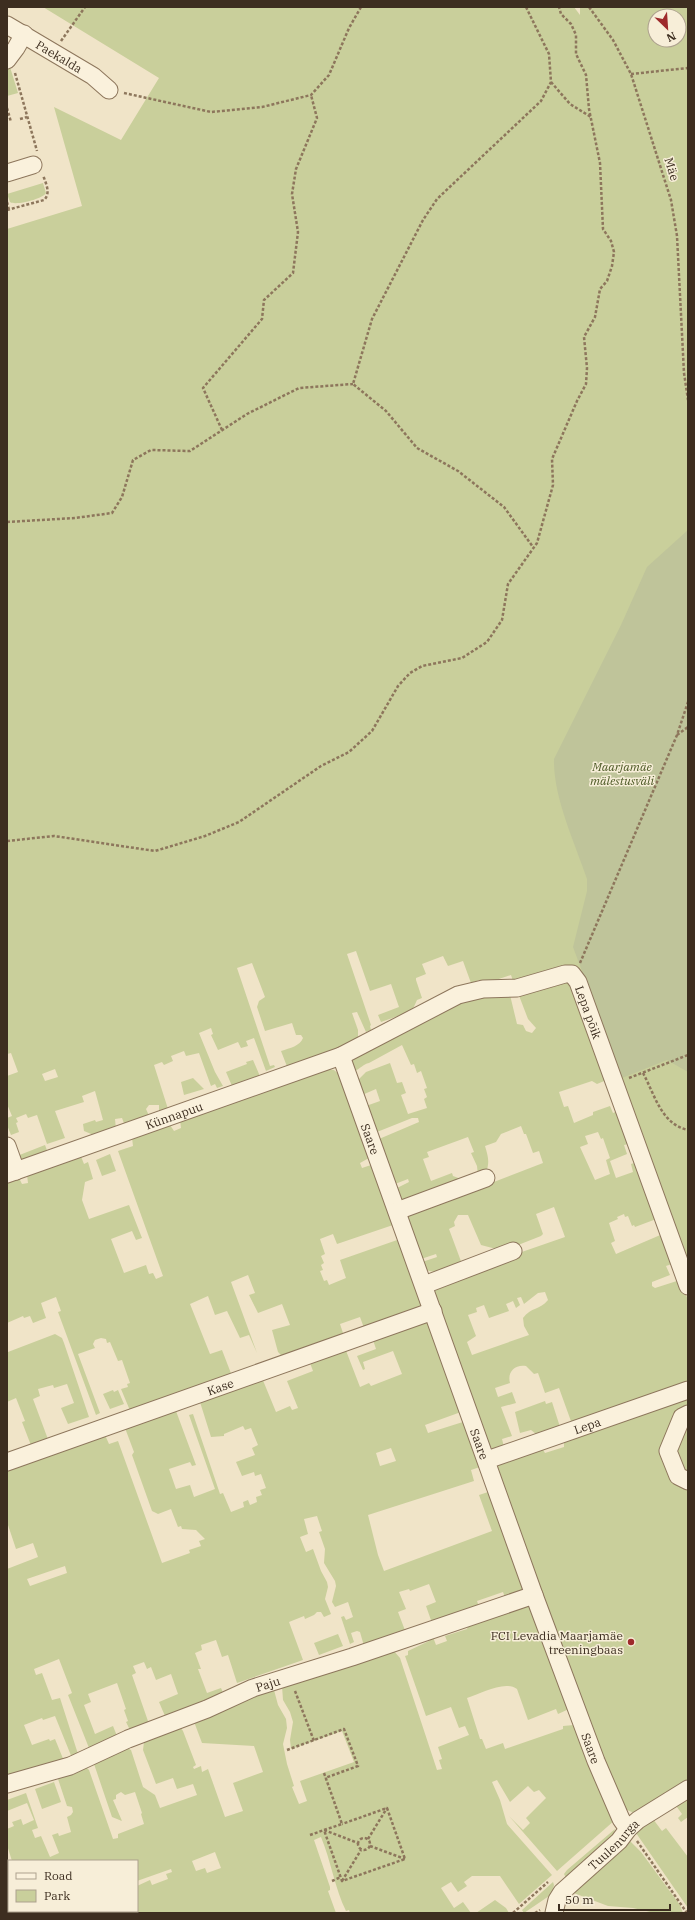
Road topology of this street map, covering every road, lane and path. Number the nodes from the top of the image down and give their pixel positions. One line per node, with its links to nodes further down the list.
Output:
1 (85, 7): 8 (path)
2 (362, 7): 14 (path)
3 (526, 7): 12 (path)
4 (559, 7): 17 (path)
5 (589, 7): 11 (path, Mäe)
6 (7, 24): 7 (street, Paekalda)
7 (24, 34): 8 (street, Paekalda); 9 (street)
8 (53, 52): 13 (street, Paekalda)
9 (10, 64): 16 (path)
10 (688, 68): 11 (path)
11 (631, 74): 25 (path, Mäe)
12 (551, 82): 17 (path); 24 (path)
13 (109, 90): 14 (path)
14 (312, 95): 26 (path)
15 (7, 108): 19 (path)
16 (27, 117): 18 (path); 20 (path)
17 (591, 117): 28 (path)
18 (20, 119)
19 (11, 122)
20 (38, 164): 21 (street); 23 (path)
21 (7, 173)
22 (7, 202): 23 (path)
23 (8, 210)
24 (353, 384): 26 (path); 28 (path)
25 (688, 400)
26 (222, 430): 27 (path)
27 (7, 522)
28 (533, 547): 32 (path)
29 (688, 702): 31 (path)
30 (688, 727): 31 (path)
31 (677, 735): 33 (path)
32 (7, 841)
33 (575, 976): 35 (street, Lepa põik); 37 (street, Lepa põik)
34 (688, 1054): 36 (path)
35 (341, 1056): 40 (street, Künnapuu); 42 (street, Saare)
36 (643, 1073): 37 (path); 38 (path)
37 (616, 1084): 45 (street, Lepa põik)
38 (688, 1130)
39 (7, 1146): 40 (street)
40 (12, 1173)
41 (486, 1178): 42 (street)
42 (397, 1211): 44 (street, Saare)
43 (513, 1251): 44 (street)
44 (424, 1285): 46 (street, Saare)
45 (688, 1286)
46 (433, 1311): 49 (street, Saare); 50 (street, Kase)
47 (688, 1390): 49 (street, Lepa)
48 (688, 1414): 51 (street)
49 (487, 1460): 52 (street, Saare)
50 (7, 1462)
51 (688, 1481)
52 (534, 1595): 58 (street, Paju); 62 (street, Saare)
53 (297, 1695): 54 (path)
54 (314, 1741): 55 (path); 57 (path)
55 (287, 1750)
56 (324, 1773): 57 (path)
57 (325, 1778): 61 (path)
58 (7, 1784)
59 (688, 1789): 62 (street, Tuulenurga)
60 (388, 1808): 61 (path); 65 (path); 69 (path)
61 (342, 1824): 63 (path)
62 (628, 1829): 72 (street, Tuulenurga); 73 (path)
63 (324, 1830): 64 (path); 66 (path); 70 (path)
64 (310, 1835)
65 (368, 1839): 66 (path); 67 (path)
66 (358, 1842): 68 (path)
67 (370, 1846): 68 (path); 69 (path)
68 (361, 1850): 70 (path)
69 (405, 1859): 70 (path)
70 (341, 1879): 71 (path)
71 (332, 1880)
72 (554, 1913)
73 (688, 1913)

